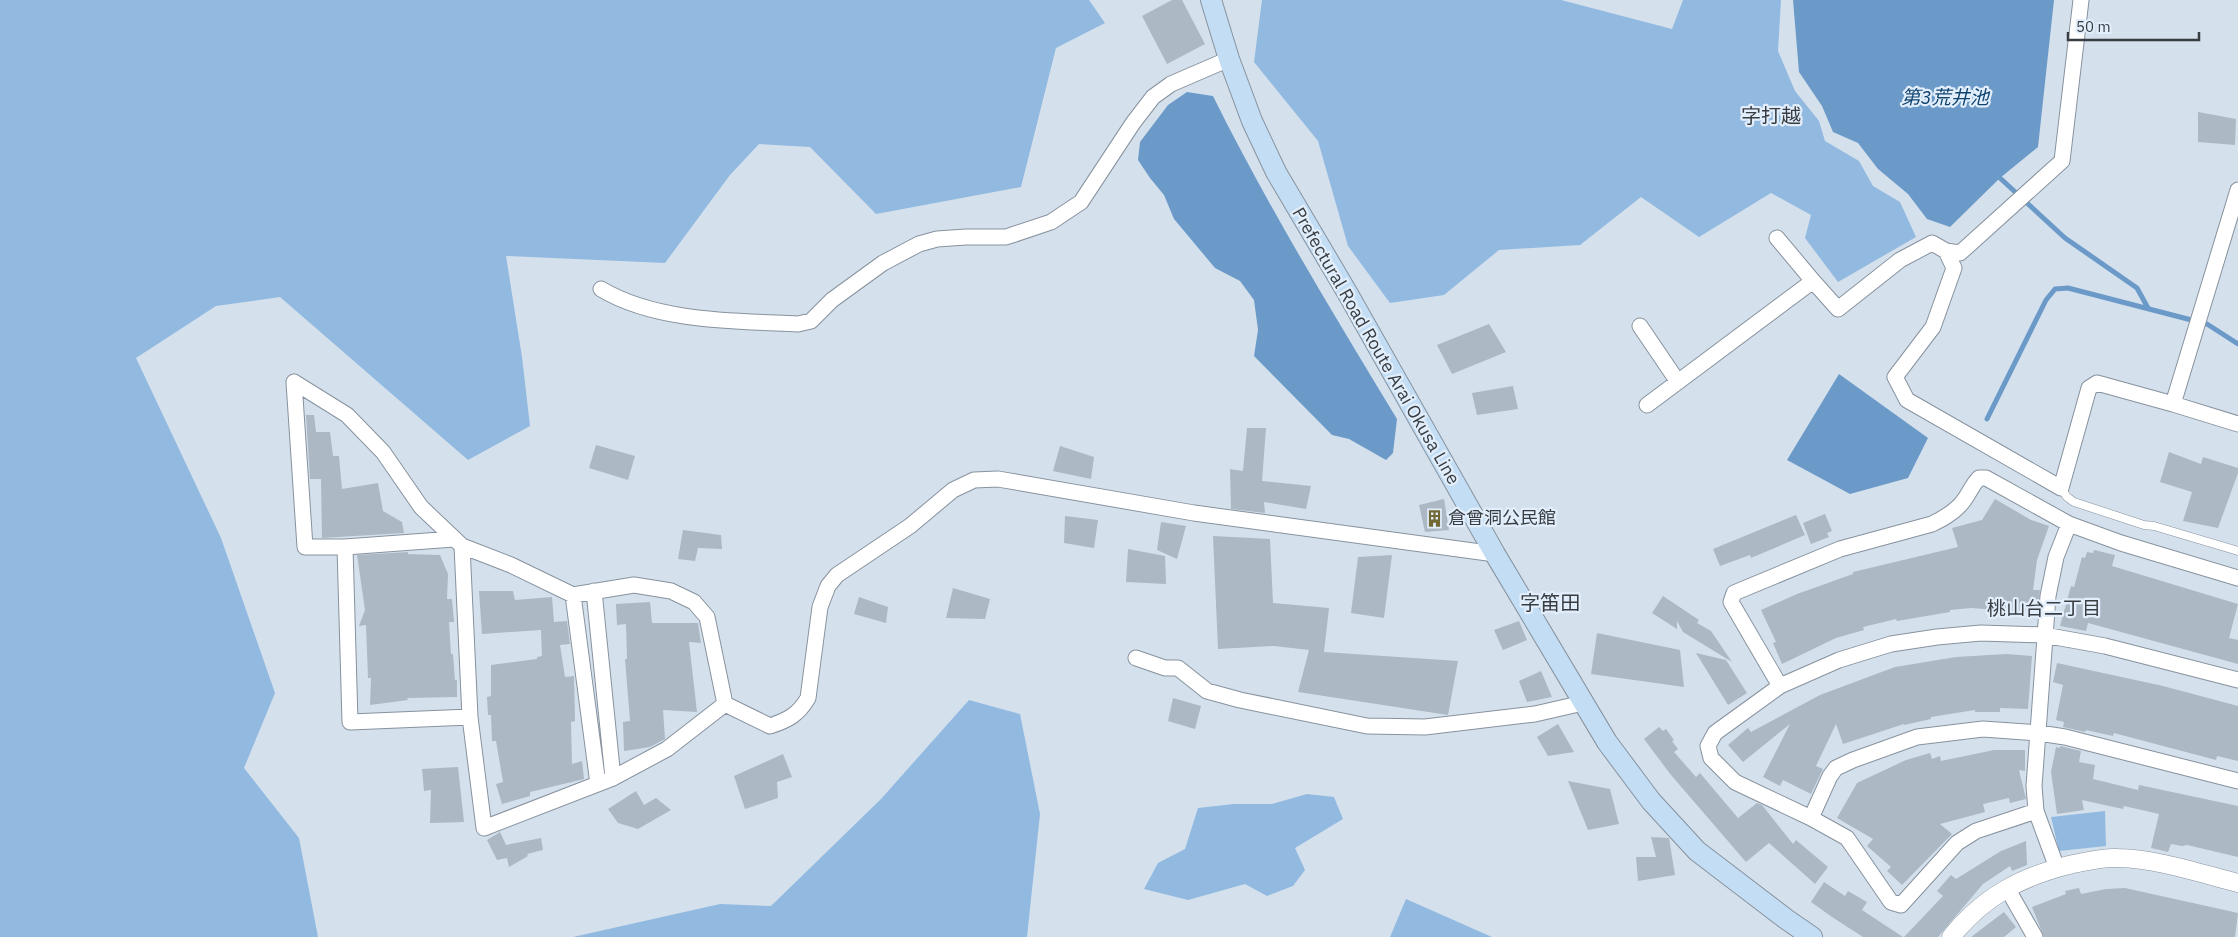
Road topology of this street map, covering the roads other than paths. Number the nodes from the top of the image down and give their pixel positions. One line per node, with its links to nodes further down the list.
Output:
1 (1211, 0): 3 (main road, Prefectural Road Route Arai Okusa Line)
2 (2081, 0): 6 (street)
3 (1229, 59): 8 (street); 19 (main road, Prefectural Road Route Arai Okusa Line)
4 (2238, 190): 11 (street)
5 (1777, 238): 7 (street)
6 (1946, 250): 7 (street); 14 (street)
7 (1812, 281): 10 (street)
8 (601, 289)
9 (1640, 326): 10 (street)
10 (1678, 382): 12 (street)
11 (2173, 404): 13 (street); 14 (street)
12 (1647, 405)
13 (2238, 424)
14 (2061, 488): 18 (lane)
15 (2070, 524): 20 (street); 23 (street); 26 (street)
16 (458, 542): 17 (street); 17 (street); 22 (street); 29 (street)
17 (345, 547): 29 (street)
18 (2238, 551)
19 (1495, 554): 27 (main road, Prefectural Road Route Arai Okusa Line); 28 (street)
20 (2238, 578)
21 (594, 592): 22 (street); 28 (street); 31 (street)
22 (573, 595): 33 (street)
23 (2044, 635): 25 (street); 26 (street); 30 (street)
24 (1136, 658): 27 (street)
25 (2238, 680)
26 (1780, 686): 35 (street)
27 (1583, 703): 39 (main road, Prefectural Road Route Arai Okusa Line)
28 (725, 704): 31 (street)
29 (470, 717): 33 (street)
30 (2039, 733): 32 (street); 34 (street); 35 (street)
31 (613, 778): 33 (street)
32 (2238, 781)
33 (598, 784)
34 (2036, 811): 35 (street); 36 (street)
35 (1811, 818)
36 (2057, 868): 37 (street); 38 (street)
37 (2238, 883)
38 (2007, 888): 40 (street); 41 (street)
39 (1812, 937)
40 (1951, 937)
41 (2035, 937)

